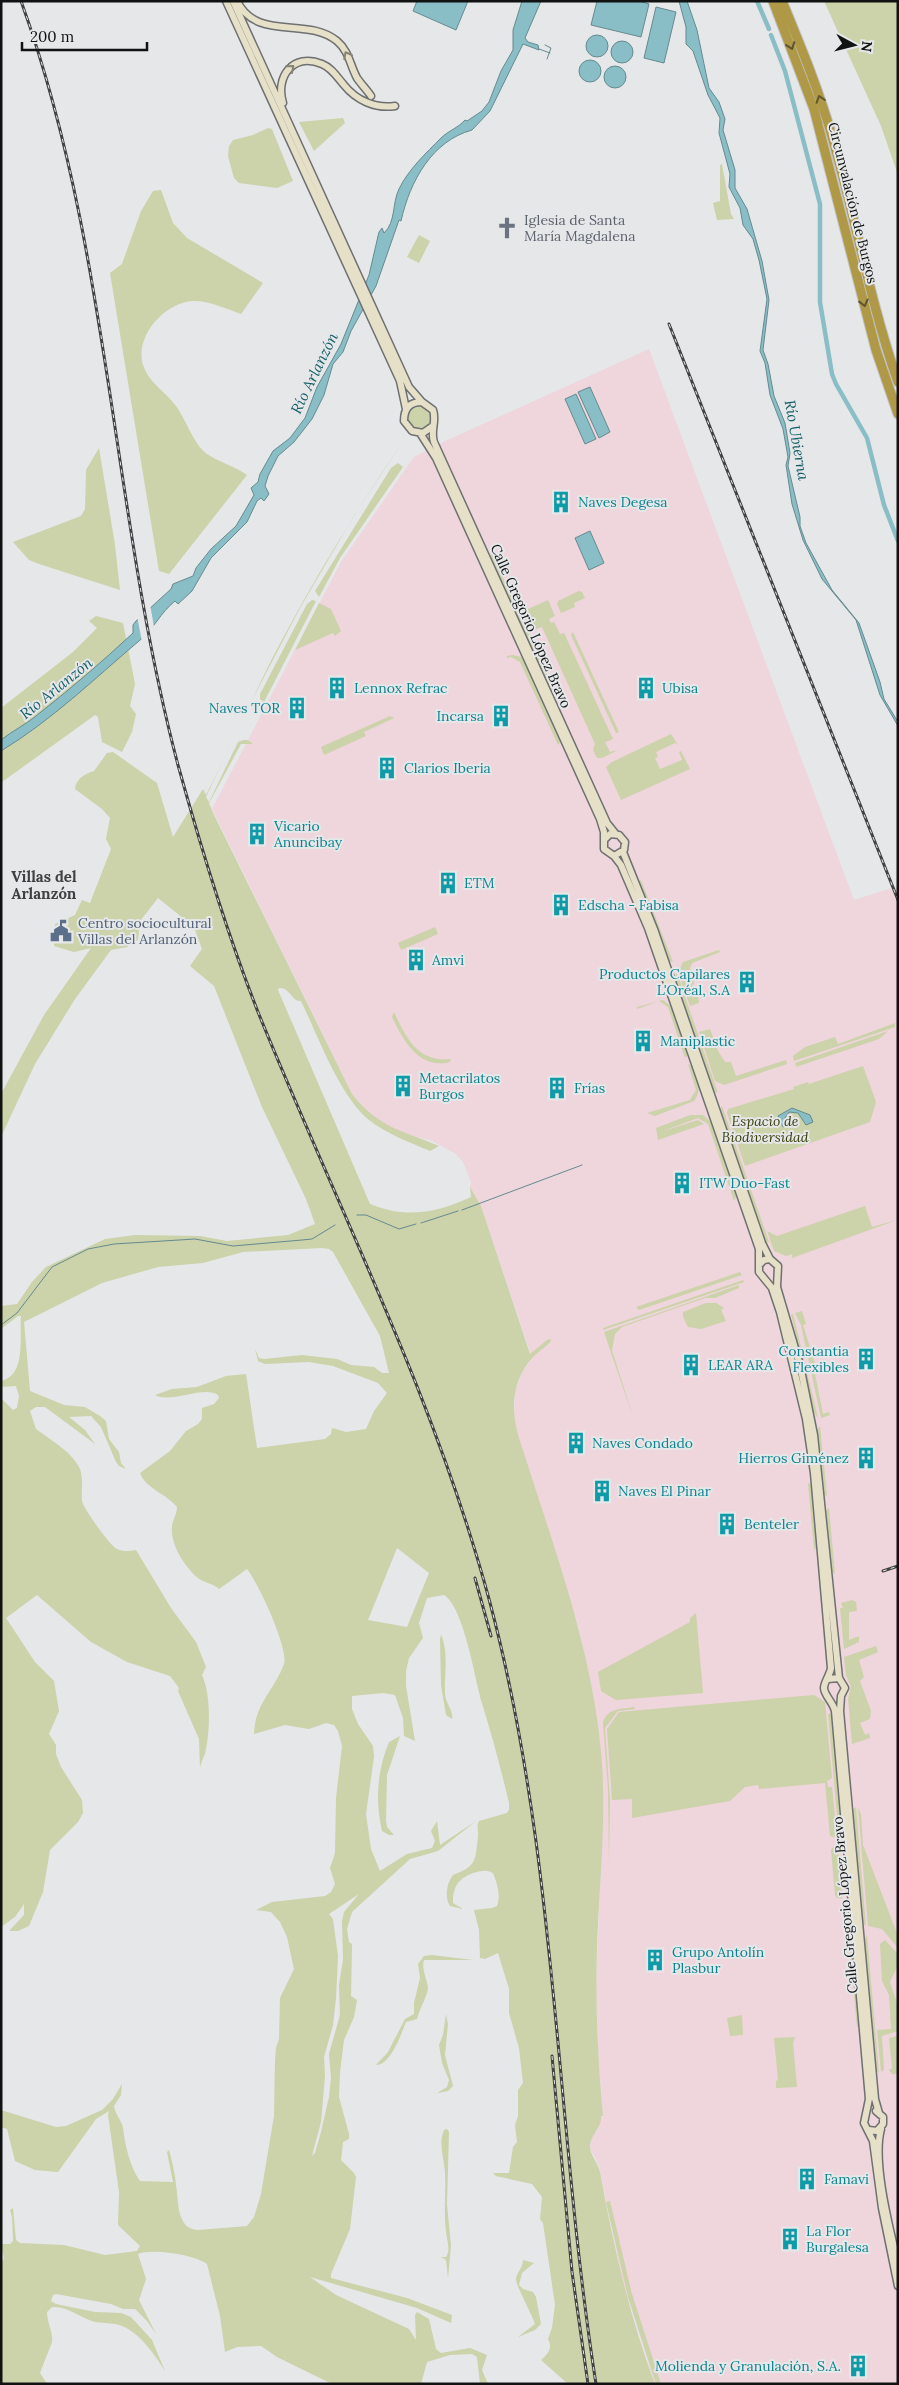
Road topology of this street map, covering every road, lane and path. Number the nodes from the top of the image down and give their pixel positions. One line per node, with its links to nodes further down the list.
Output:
1 (226, 1): 11 (main road)
2 (233, 1): 8 (main road)
3 (237, 1): 6 (main road, one-way to 3)
4 (773, 1): 12 (highway, Circunvalación de Burgos, one-way to 12)
5 (782, 1): 9 (highway, Circunvalación de Burgos, one-way to 5)
6 (371, 96)
7 (394, 106): 8 (main road, one-way to 7)
8 (284, 114): 10 (main road)
9 (898, 382)
10 (422, 402): 11 (main road); 13 (main road)
11 (406, 409): 14 (main road)
12 (898, 414)
13 (433, 426): 14 (main road); 15 (main road, Calle Gregorio López Bravo)
14 (420, 433): 16 (main road, Calle Gregorio López Bravo)
15 (615, 834): 16 (main road); 17 (main road)
16 (605, 839): 18 (main road)
17 (622, 852): 18 (main road); 19 (main road)
18 (614, 856): 20 (main road)
19 (770, 1259): 20 (main road); 21 (main road)
20 (759, 1265): 22 (main road)
21 (777, 1274): 22 (main road); 23 (main road)
22 (763, 1278): 24 (main road)
23 (839, 1678): 24 (main road); 25 (main road)
24 (828, 1679): 26 (main road)
25 (841, 1696): 26 (main road); 27 (main road, Calle Gregorio López Bravo)
26 (830, 1697): 28 (main road, Calle Gregorio López Bravo)
27 (879, 2112): 28 (main road); 29 (main road)
28 (868, 2114): 30 (main road)
29 (881, 2129): 30 (main road); 31 (main road)
30 (869, 2130): 32 (main road)
31 (898, 2264)
32 (898, 2286)

